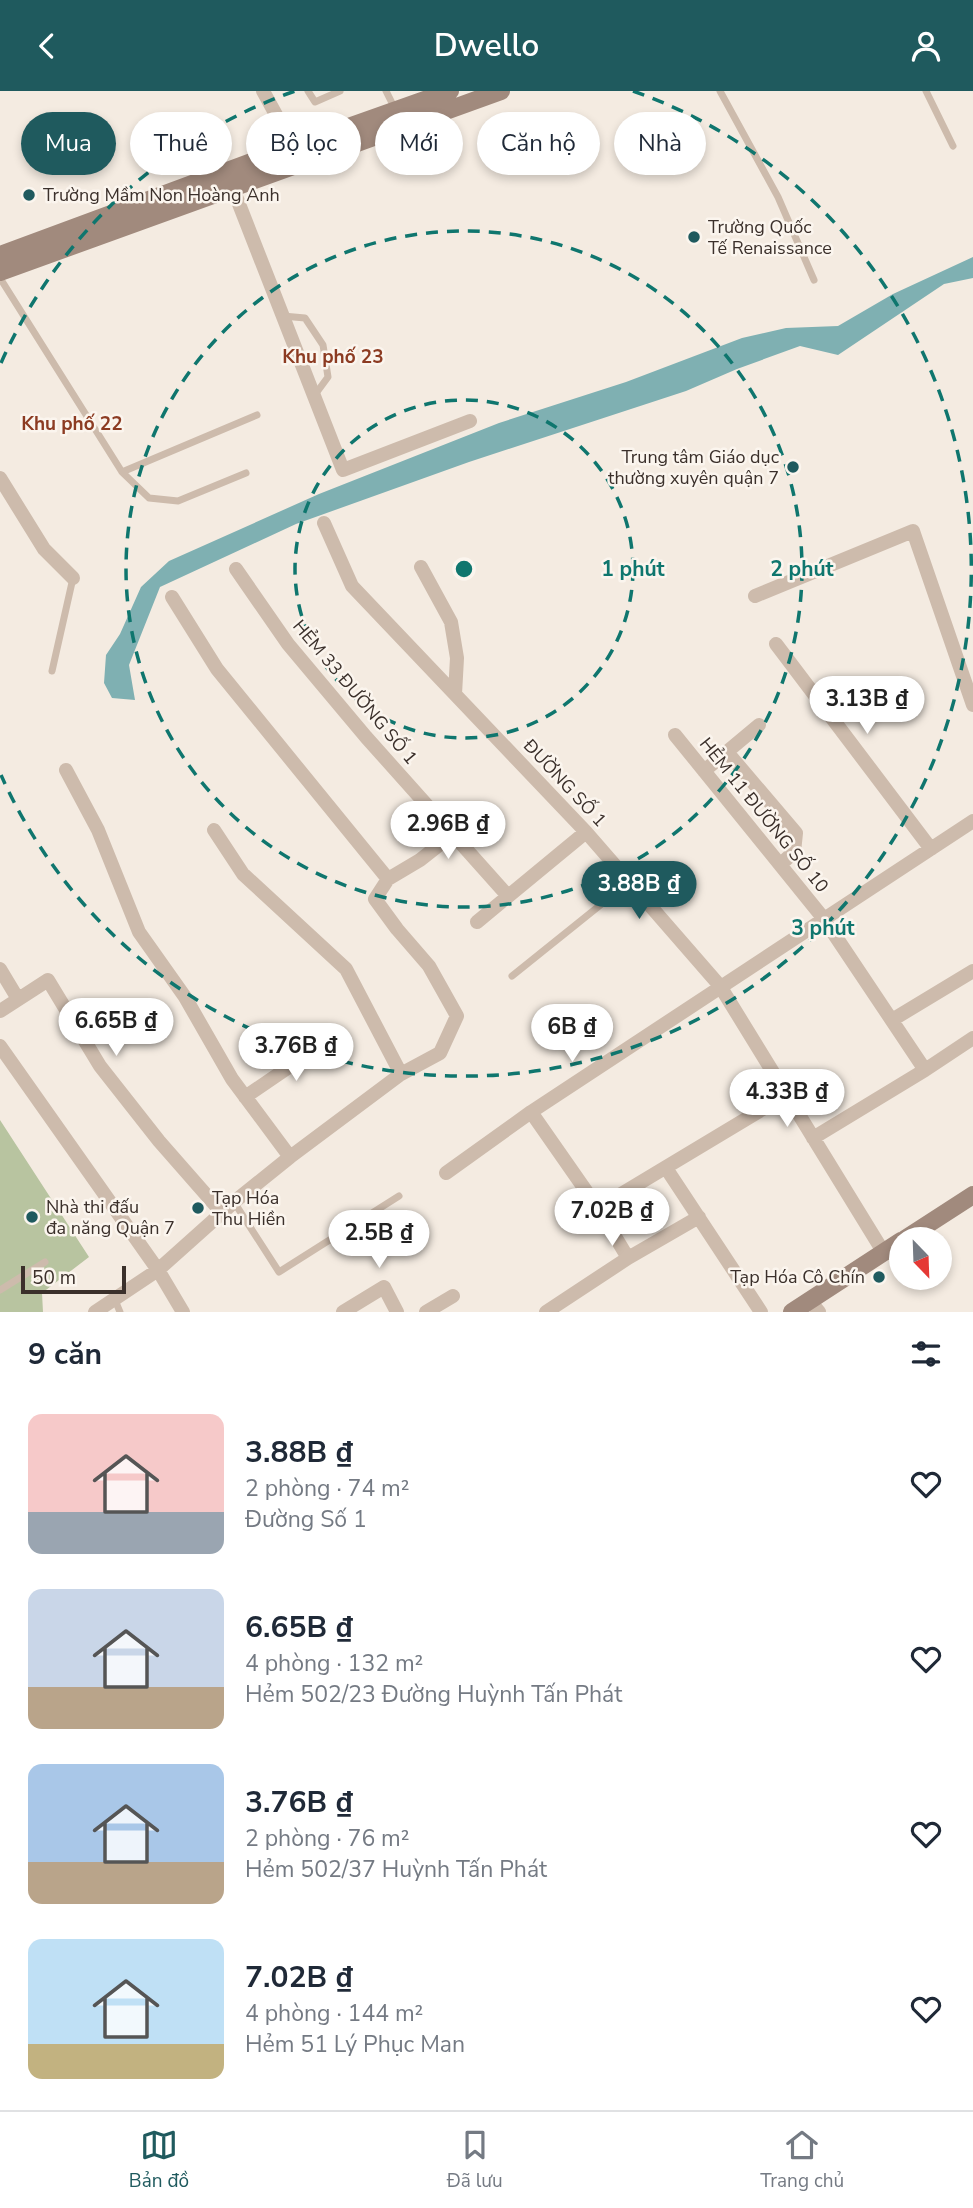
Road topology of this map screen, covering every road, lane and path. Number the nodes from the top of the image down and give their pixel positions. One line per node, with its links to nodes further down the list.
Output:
1 (263, 91): 10 (street)
2 (308, 91): 3 (lane)
3 (340, 91)
4 (386, 91): 9 (lane)
5 (450, 91): 9 (main road)
6 (501, 91): 12 (main road)
7 (720, 91): 19 (lane)
8 (926, 91): 13 (lane)
9 (396, 110): 11 (main road)
10 (275, 112)
11 (361, 126)
12 (361, 134)
13 (953, 146)
14 (246, 173): 15 (main road)
15 (230, 179): 16 (main road); 17 (main road); 20 (street)
16 (0, 255)
17 (0, 272)
18 (0, 278): 24 (lane)
19 (814, 280)
20 (282, 316): 21 (street); 21 (lane)
21 (313, 396): 23 (street)
22 (257, 415): 24 (lane)
23 (470, 421)
24 (122, 472): 25 (lane)
25 (246, 473)
26 (0, 478): 30 (street)
27 (324, 523): 35 (street, ĐƯỜNG SỐ 1)
28 (421, 568): 35 (street)
29 (236, 569): 45 (street, HẺM 33 ĐƯỜNG SỐ 1)
30 (74, 578): 34 (lane)
31 (755, 596): 36 (street)
32 (172, 597): 48 (street)
33 (776, 644): 46 (street)
34 (52, 671)
35 (455, 694): 44 (street, ĐƯỜNG SỐ 1)
36 (973, 705)
37 (759, 725): 39 (street)
38 (675, 735): 41 (street, HẺM 11 ĐƯỜNG SỐ 10)
39 (727, 752): 41 (street); 47 (street)
40 (66, 771): 66 (street)
41 (704, 771): 47 (street, HẺM 11 ĐƯỜNG SỐ 10)
42 (973, 821): 46 (street)
43 (214, 829): 64 (street)
44 (586, 832): 49 (street, ĐƯỜNG SỐ 1); 50 (street)
45 (453, 834): 48 (street); 50 (street, HẺM 33 ĐƯỜNG SỐ 1)
46 (931, 849): 51 (street)
47 (781, 864): 51 (street, HẺM 11 ĐƯỜNG SỐ 10)
48 (388, 879): 64 (street)
49 (629, 882): 55 (lane); 56 (street, ĐƯỜNG SỐ 1)
50 (508, 896): 52 (street)
51 (824, 919): 56 (street); 59 (street, HẺM 11 ĐƯỜNG SỐ 10)
52 (477, 922)
53 (0, 969): 57 (street)
54 (973, 971): 59 (street)
55 (512, 976)
56 (720, 986): 65 (street, ĐƯỜNG SỐ 1); 67 (street)
57 (18, 999): 58 (street); 76 (street)
58 (0, 1011)
59 (892, 1020): 63 (street, HẺM 11 ĐƯỜNG SỐ 10)
60 (973, 1038): 63 (street)
61 (327, 1041): 66 (street)
62 (0, 1046): 83 (street)
63 (925, 1070): 68 (street)
64 (401, 1073): 69 (street)
65 (786, 1094): 68 (street, ĐƯỜNG SỐ 1); 70 (street)
66 (245, 1097): 69 (street)
67 (531, 1112): 71 (street); 75 (street)
68 (813, 1138): 80 (street, ĐƯỜNG SỐ 1)
69 (290, 1157): 74 (street)
70 (666, 1168): 75 (street); 77 (street)
71 (446, 1173)
72 (973, 1195): 78 (main road)
73 (398, 1196): 74 (lane)
74 (234, 1202): 76 (street)
75 (598, 1208): 81 (street)
76 (223, 1214): 83 (street)
77 (699, 1217): 81 (street); 94 (street)
78 (923, 1227)
79 (889, 1250): 80 (main road)
80 (884, 1253): 87 (main road)
81 (628, 1258): 93 (street)
82 (45, 1262): 84 (lane)
83 (158, 1271): 86 (street); 89 (street)
84 (0, 1290)
85 (453, 1296): 92 (street)
86 (118, 1306): 88 (street)
87 (814, 1306): 95 (main road)
88 (95, 1312)
89 (183, 1312)
90 (344, 1312): 91 (street)
91 (397, 1312)
92 (426, 1312)
93 (546, 1312)
94 (761, 1312)
95 (792, 1312)

